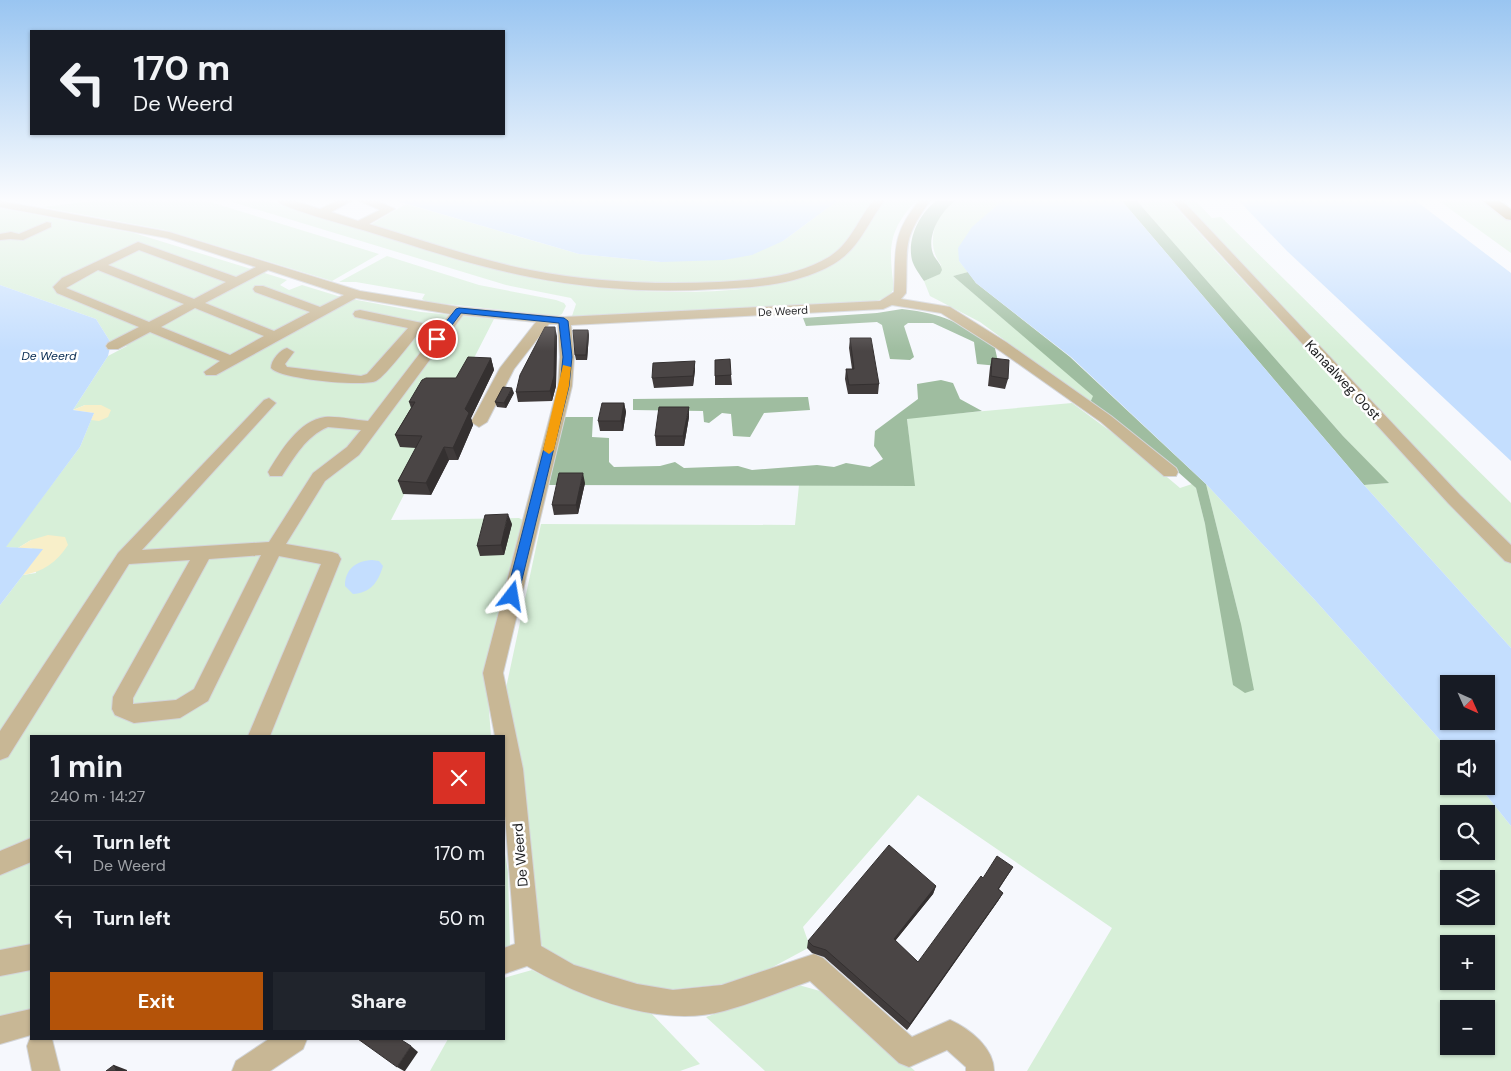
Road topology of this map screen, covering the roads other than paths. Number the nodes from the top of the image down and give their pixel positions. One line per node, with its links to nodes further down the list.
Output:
1 (127, 251): 8 (street)
2 (152, 251): 10 (street)
3 (219, 251): 9 (street, De Weerd)
4 (445, 251): 5 (street)
5 (844, 251)
6 (900, 251): 13 (street)
7 (1223, 251): 32 (street, Kanaalweg Oost)
8 (97, 265): 14 (street); 19 (street)
9 (267, 266): 10 (street); 12 (street, De Weerd)
10 (237, 282): 14 (street)
11 (259, 289): 16 (street)
12 (355, 294): 15 (street, De Weerd); 16 (street)
13 (891, 301): 18 (street, De Weerd); 29 (street)
14 (195, 304): 19 (street); 20 (street)
15 (459, 311): 18 (street, De Weerd); 27 (street)
16 (321, 312): 20 (street)
17 (360, 314): 22 (street)
18 (555, 320): 26 (street); 38 (street, De Weerd)
19 (150, 327): 21 (street); 23 (street)
20 (276, 336): 23 (street)
21 (113, 346)
22 (287, 352)
23 (232, 361): 24 (street)
24 (211, 372)
25 (269, 403): 33 (street)
26 (479, 422)
27 (372, 426): 28 (street); 30 (street)
28 (276, 472)
29 (1170, 472)
30 (274, 548): 31 (street); 31 (street); 34 (street)
31 (203, 553): 33 (street)
32 (1511, 556)
33 (124, 558): 35 (street)
34 (259, 735)
35 (0, 750)
36 (30, 850): 37 (street)
37 (0, 863)
38 (529, 953): 40 (street); 46 (street)
39 (30, 957): 41 (street)
40 (505, 961)
41 (0, 963)
42 (0, 1030): 44 (street)
43 (292, 1040): 45 (street)
44 (39, 1047)
45 (246, 1071)
46 (980, 1071)

